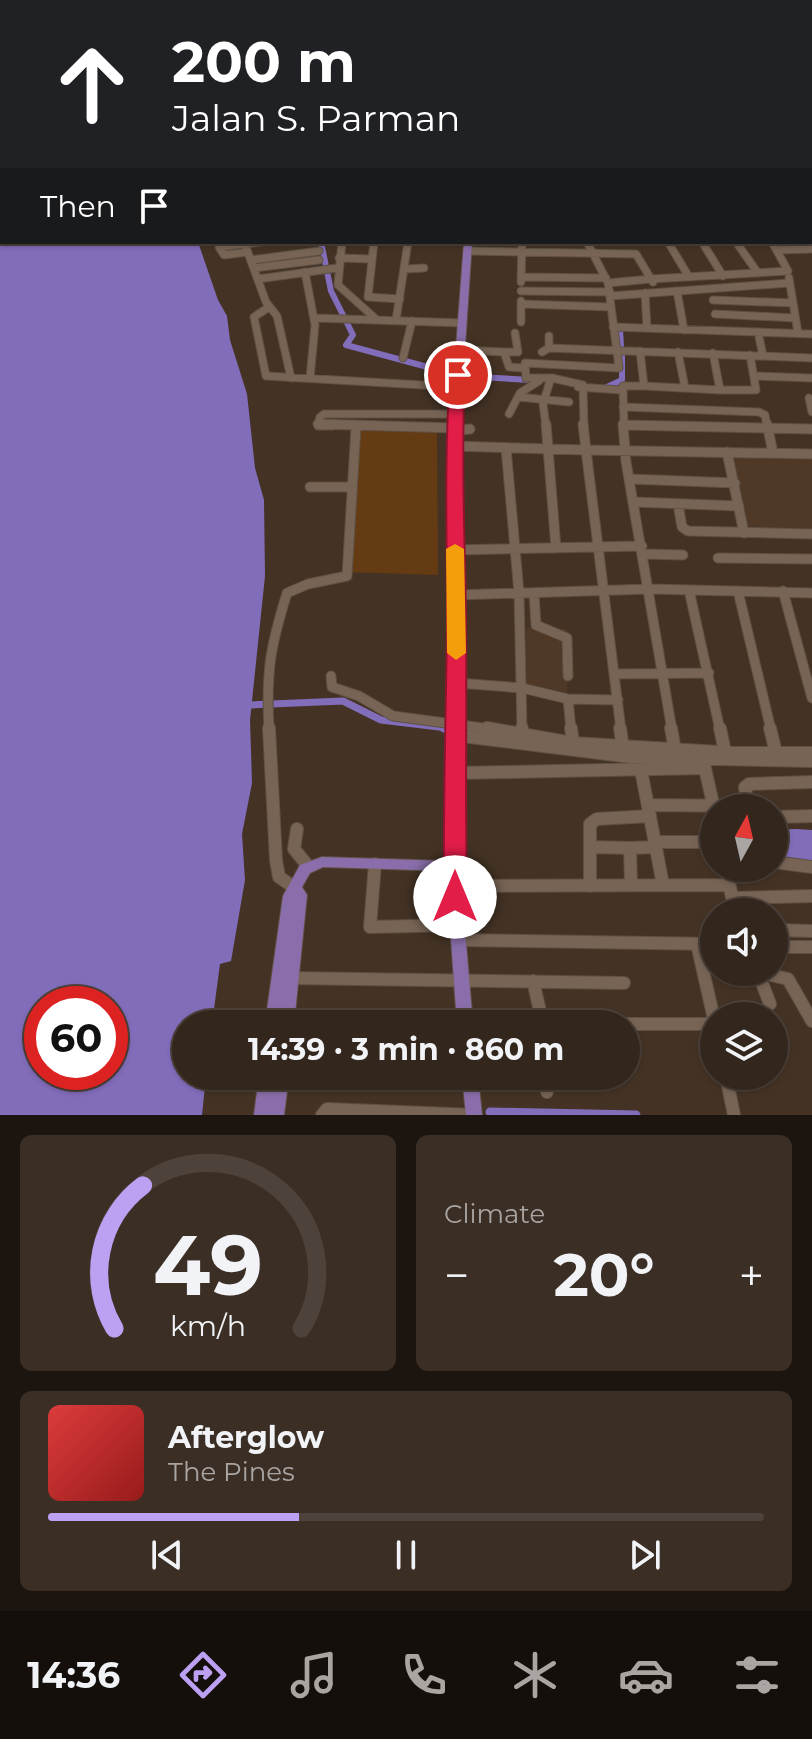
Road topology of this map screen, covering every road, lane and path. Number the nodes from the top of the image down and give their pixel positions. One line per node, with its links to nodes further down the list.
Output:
1 (342, 244): 21 (street)
2 (374, 244): 22 (street)
3 (408, 244): 26 (street)
4 (522, 244): 16 (street)
5 (561, 244): 17 (street)
6 (588, 244): 19 (street)
7 (629, 244): 20 (street)
8 (669, 244): 32 (street)
9 (703, 244): 30 (street)
10 (737, 244): 29 (street)
11 (773, 244): 15 (street)
12 (318, 246): 18 (street); 23 (street)
13 (468, 246): 16 (street); 59 (main road)
14 (812, 249): 15 (street)
15 (777, 250): 27 (street)
16 (522, 252): 17 (street); 31 (street)
17 (562, 252): 19 (street)
18 (249, 253): 23 (street); 33 (street)
19 (594, 253): 20 (street); 35 (street)
20 (636, 254): 34 (street)
21 (339, 258): 22 (street); 25 (street)
22 (372, 259): 45 (street)
23 (319, 260): 25 (street)
24 (424, 268): 26 (street)
25 (327, 269): 28 (street); 44 (street)
26 (405, 269): 46 (street)
27 (788, 271): 29 (street); 36 (street)
28 (305, 272): 33 (street); 53 (street)
29 (758, 273): 30 (street)
30 (722, 275): 32 (street); 37 (street)
31 (521, 277): 35 (street); 39 (street)
32 (689, 277): 34 (street)
33 (258, 279): 50 (street)
34 (651, 279): 35 (street); 41 (street)
35 (607, 280): 43 (street)
36 (789, 283): 37 (street); 48 (street)
37 (731, 287): 38 (street)
38 (709, 289): 40 (street); 47 (street)
39 (521, 291): 43 (street); 49 (street)
40 (677, 291): 41 (street); 62 (street)
41 (659, 292): 42 (street)
42 (645, 293): 43 (street); 61 (street)
43 (610, 294): 51 (street)
44 (352, 297): 45 (street); 55 (street)
45 (368, 297): 46 (street)
46 (400, 299): 56 (street)
47 (713, 300): 48 (street); 52 (street)
48 (792, 303): 54 (street)
49 (521, 304): 51 (street); 58 (street)
50 (269, 307): 82 (street); 82 (street)
51 (611, 307): 60 (street)
52 (715, 314): 54 (street); 63 (street)
53 (315, 318): 55 (street); 83 (street)
54 (795, 318): 66 (street)
55 (376, 319): 56 (street)
56 (396, 320): 57 (street)
57 (412, 321): 59 (street); 77 (street)
58 (521, 322)
59 (462, 323): 69 (main road)
60 (613, 327): 61 (street); 70 (street)
61 (647, 328): 62 (street)
62 (684, 330): 63 (street)
63 (718, 331): 64 (street)
64 (758, 332): 66 (street); 76 (street)
65 (515, 333): 72 (street)
66 (798, 333): 67 (street)
67 (812, 334)
68 (549, 336): 70 (street)
69 (460, 350): 72 (street); 81 (main road)
70 (618, 350): 71 (street); 79 (street)
71 (640, 351): 73 (street); 86 (street)
72 (504, 352): 79 (street)
73 (678, 352): 74 (street); 88 (street)
74 (713, 353): 75 (street); 90 (street)
75 (750, 355): 76 (street); 80 (street)
76 (763, 356): 78 (street)
77 (403, 358)
78 (812, 358)
79 (523, 368): 87 (street)
80 (755, 376): 84 (street); 90 (street)
81 (458, 377): 83 (street); 97 (main road)
82 (291, 378): 83 (street)
83 (310, 378)
84 (812, 378)
85 (550, 381): 87 (street); 91 (street); 93 (street)
86 (644, 386): 88 (street); 89 (street)
87 (583, 387): 89 (street); 108 (street)
88 (685, 388): 90 (street)
89 (621, 390): 95 (street)
90 (720, 390)
91 (518, 397): 93 (street); 98 (street)
92 (809, 398): 96 (street)
93 (547, 399): 94 (street); 107 (street)
94 (569, 402)
95 (623, 407): 99 (street); 101 (street)
96 (812, 412)
97 (455, 414): 100 (street); 102 (main road)
98 (509, 414)
99 (624, 425): 101 (street); 109 (street)
100 (356, 427): 102 (street); 116 (street)
101 (767, 428): 104 (street); 111 (street)
102 (454, 429): 103 (street); 105 (main road)
103 (470, 429)
104 (812, 429)
105 (453, 446): 106 (street); 125 (main road)
106 (506, 448): 107 (street); 124 (street)
107 (546, 449): 108 (street); 123 (street)
108 (586, 450): 109 (street); 122 (street)
109 (625, 450): 110 (street); 113 (street)
110 (727, 452): 111 (street); 114 (street)
111 (773, 453): 112 (street)
112 (812, 454)
113 (630, 479): 114 (street); 117 (street)
114 (735, 483): 119 (street)
115 (310, 487): 116 (street)
116 (351, 487): 183 (street)
117 (634, 502): 118 (street); 126 (street)
118 (678, 504): 119 (street); 120 (street)
119 (739, 506): 120 (street)
120 (744, 533): 121 (street)
121 (812, 534)
122 (599, 547): 123 (street); 126 (street); 132 (street)
123 (556, 548): 124 (street)
124 (513, 549): 125 (street); 135 (street)
125 (455, 550): 138 (main road)
126 (643, 550): 127 (street); 130 (street)
127 (683, 555)
128 (718, 558): 129 (street)
129 (812, 559)
130 (650, 589): 131 (street); 132 (street); 141 (street)
131 (689, 590): 133 (street); 139 (street)
132 (606, 591): 136 (street); 140 (street)
133 (738, 591): 134 (street); 154 (street)
134 (783, 591): 137 (street); 146 (street)
135 (519, 593): 136 (street); 138 (street); 145 (street)
136 (534, 593): 143 (street)
137 (812, 593)
138 (456, 595): 144 (main road)
139 (709, 673): 141 (street); 156 (street)
140 (614, 674): 141 (street); 148 (street)
141 (662, 674): 153 (street)
142 (331, 676): 149 (street)
143 (568, 676)
144 (457, 683): 145 (street); 149 (main road)
145 (522, 688): 147 (street); 150 (street)
146 (812, 698)
147 (568, 699): 148 (street); 151 (street)
148 (618, 700): 152 (street)
149 (454, 728): 150 (street); 158 (street); 160 (main road)
150 (522, 733): 151 (street)
151 (573, 743): 152 (street)
152 (623, 748): 153 (street)
153 (675, 750): 156 (street)
154 (776, 753): 155 (street); 156 (street)
155 (812, 753)
156 (734, 757): 157 (street); 158 (street)
157 (812, 761)
158 (704, 764): 159 (street); 162 (street)
159 (641, 770): 160 (street); 165 (street)
160 (454, 773): 175 (main road)
161 (812, 782): 163 (street)
162 (711, 794)
163 (746, 794)
164 (700, 808): 165 (street)
165 (649, 810): 170 (street); 171 (street)
166 (812, 816): 167 (street)
167 (788, 817)
168 (297, 829): 174 (street)
169 (700, 842): 170 (street)
170 (656, 844): 172 (street); 180 (street)
171 (591, 847): 172 (street); 182 (street)
172 (630, 848): 179 (street)
173 (375, 864): 174 (main road); 175 (main road); 187 (street)
174 (308, 866): 183 (main road)
175 (456, 866): 181 (main road)
176 (788, 866): 177 (street)
177 (812, 867)
178 (729, 882): 180 (street); 184 (street)
179 (631, 885): 180 (street); 182 (street)
180 (663, 885)
181 (456, 886): 182 (street); 187 (main road)
182 (590, 886)
183 (295, 888): 191 (main road); 197 (main road)
184 (812, 896)
185 (788, 930): 186 (street)
186 (812, 931)
187 (457, 933): 188 (street); 192 (main road)
188 (697, 944): 196 (street)
189 (788, 947): 190 (street)
190 (812, 947)
191 (290, 978): 192 (street); 198 (main road)
192 (461, 979): 194 (street); 199 (main road)
193 (788, 979): 202 (street)
194 (533, 981): 195 (street); 200 (street)
195 (624, 983)
196 (710, 1002)
197 (275, 1010)
198 (287, 1010)
199 (464, 1010)
200 (540, 1010)
201 (700, 1021): 203 (street)
202 (812, 1021)
203 (640, 1023)
204 (265, 1090): 209 (main road)
205 (279, 1090): 210 (main road)
206 (471, 1090): 212 (main road)
207 (729, 1090): 208 (street)
208 (734, 1114)
209 (262, 1115)
210 (276, 1115)
211 (322, 1115): 212 (street)
212 (474, 1115)

